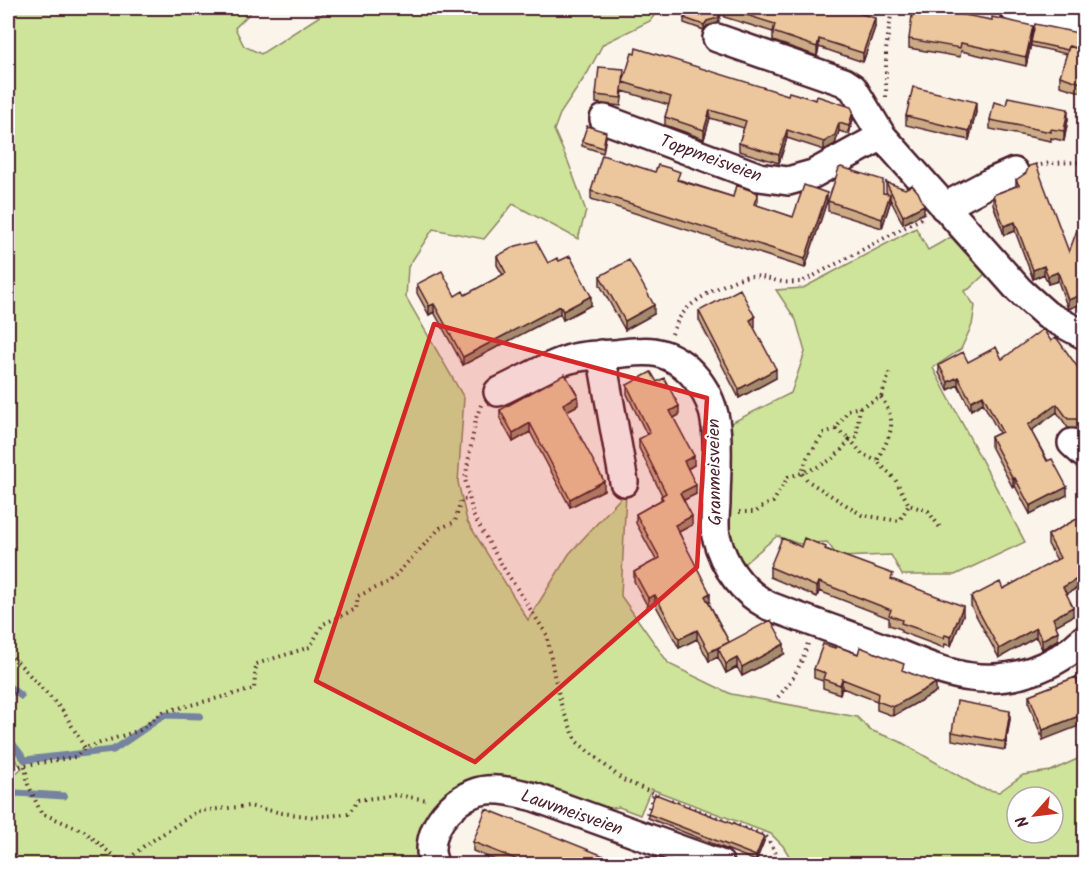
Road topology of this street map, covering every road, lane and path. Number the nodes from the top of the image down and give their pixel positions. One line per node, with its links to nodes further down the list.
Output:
1 (892, 8): 5 (path)
2 (1013, 8): 3 (street)
3 (1084, 23)
4 (717, 38): 7 (street)
5 (886, 98)
6 (604, 119): 7 (street, Toppmeisveien)
7 (882, 136): 10 (street)
8 (1083, 162): 9 (path)
9 (1014, 172): 10 (street)
10 (944, 207): 11 (street); 13 (path)
11 (1084, 335)
12 (601, 354): 13 (street); 15 (street); 22 (street)
13 (666, 355): 25 (street, Granmeisveien)
14 (891, 369): 16 (path)
15 (498, 392): 23 (path)
16 (881, 397): 17 (path); 20 (path)
17 (860, 407): 18 (path); 19 (path)
18 (836, 429): 19 (path); 21 (path)
19 (850, 439): 20 (path); 21 (path)
20 (877, 461): 24 (path)
21 (802, 472): 24 (path); 25 (path)
22 (624, 482)
23 (469, 499): 31 (path); 34 (path)
24 (909, 506): 26 (path)
25 (715, 512): 27 (street, Granmeisveien)
26 (941, 529)
27 (814, 622): 28 (street, Granmeisveien); 30 (path)
28 (1084, 639)
29 (8, 654): 31 (path)
30 (778, 697)
31 (86, 748): 32 (path)
32 (25, 766): 33 (path); 37 (path)
33 (8, 768)
34 (654, 793): 36 (path); 40 (path)
35 (456, 802): 37 (path); 38 (street, Lauvmeisveien); 39 (street, Lauvmeisveien)
36 (645, 818)
37 (123, 864)
38 (434, 864)
39 (720, 864)
40 (782, 864)

